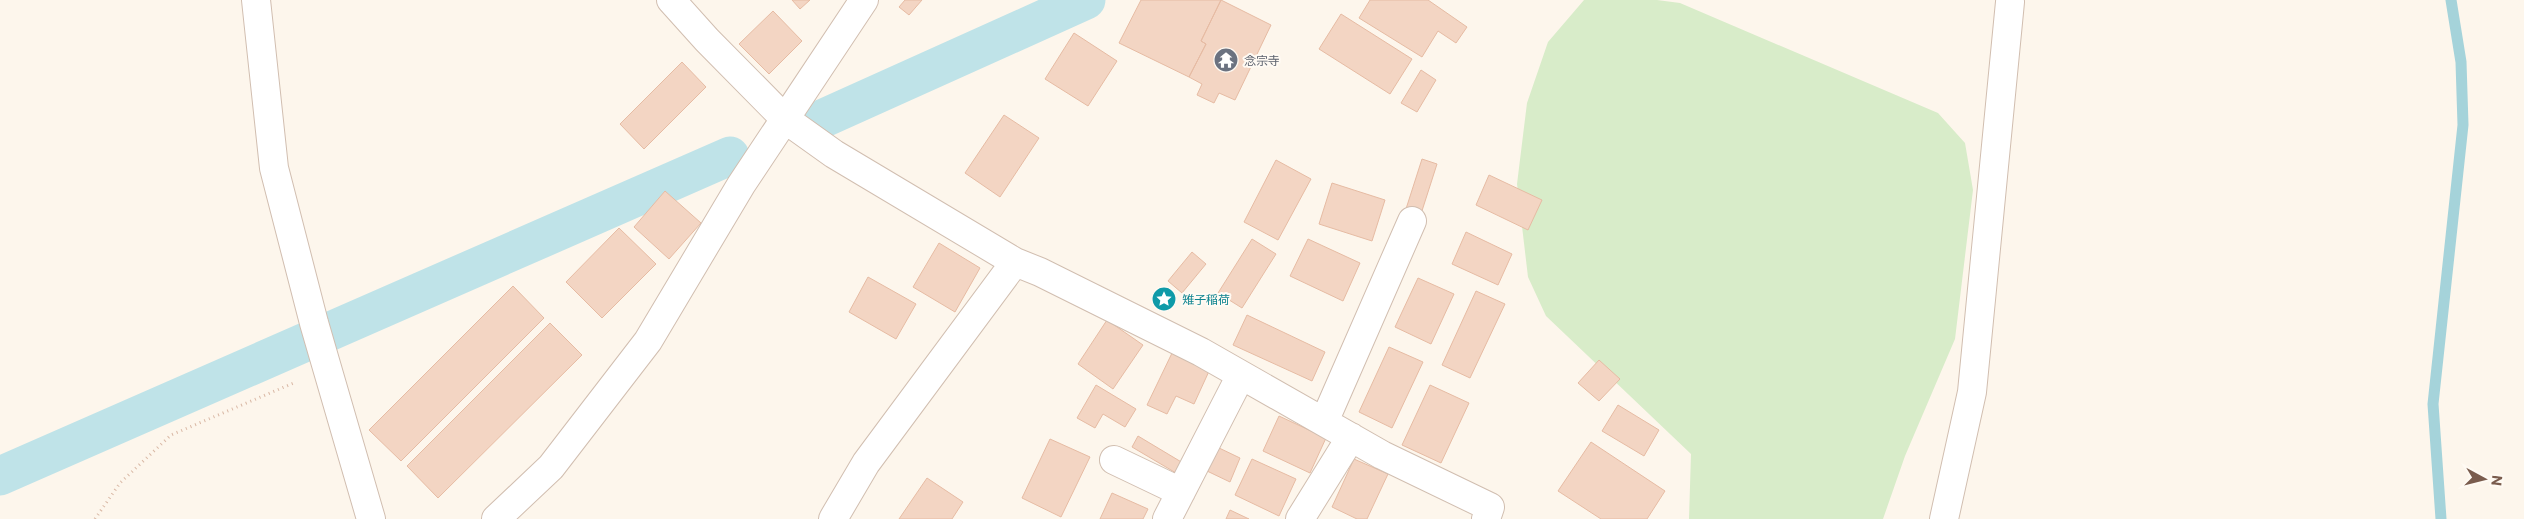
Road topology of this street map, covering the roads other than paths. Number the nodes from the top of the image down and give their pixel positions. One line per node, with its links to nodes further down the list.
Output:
1 (256, 0): 14 (street)
2 (672, 0): 5 (street)
3 (864, 0): 5 (street)
4 (2010, 2): 19 (street)
5 (785, 119): 7 (street); 13 (street)
6 (1412, 221): 9 (street)
7 (1015, 262): 8 (street); 15 (street)
8 (1241, 375): 9 (street); 12 (street)
9 (1324, 422): 10 (street)
10 (1351, 437): 17 (street); 18 (street)
11 (1114, 460): 12 (street)
12 (1182, 492): 16 (street)
13 (510, 515)
14 (371, 519)
15 (833, 519)
16 (1168, 519)
17 (1300, 519)
18 (1486, 519)
19 (1944, 519)

